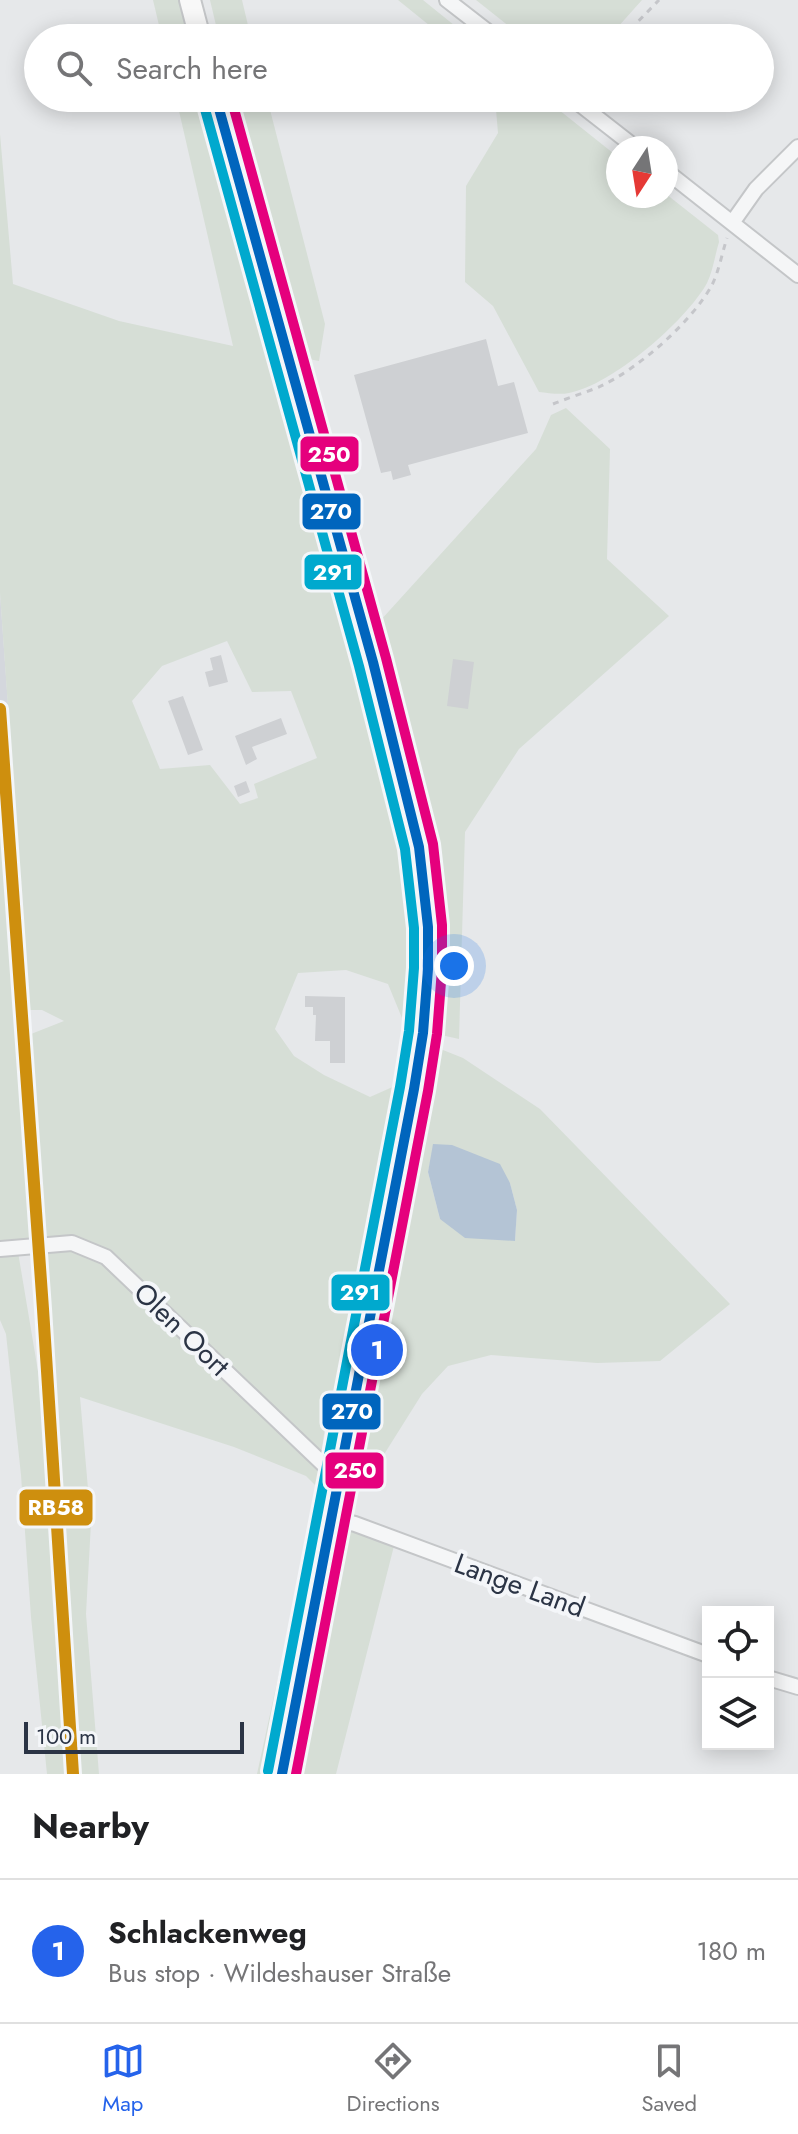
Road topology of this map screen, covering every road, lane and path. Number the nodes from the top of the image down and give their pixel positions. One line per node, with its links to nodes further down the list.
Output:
1 (190, 0): 4 (main road)
2 (447, 0): 5 (street)
3 (659, 0): 6 (path)
4 (196, 24)
5 (478, 24)
6 (636, 24)
7 (220, 112): 16 (main road)
8 (590, 112): 9 (street)
9 (621, 136)
10 (798, 147): 12 (street)
11 (678, 180): 12 (street)
12 (732, 223): 13 (street); 14 (path)
13 (798, 275)
14 (553, 404)
15 (2, 1249): 16 (street, Olen Oort)
16 (341, 1471): 17 (main road)
17 (332, 1518): 18 (street, Lange Land); 21 (main road)
18 (702, 1653)
19 (774, 1680): 20 (street)
20 (798, 1687)
21 (282, 1774)

